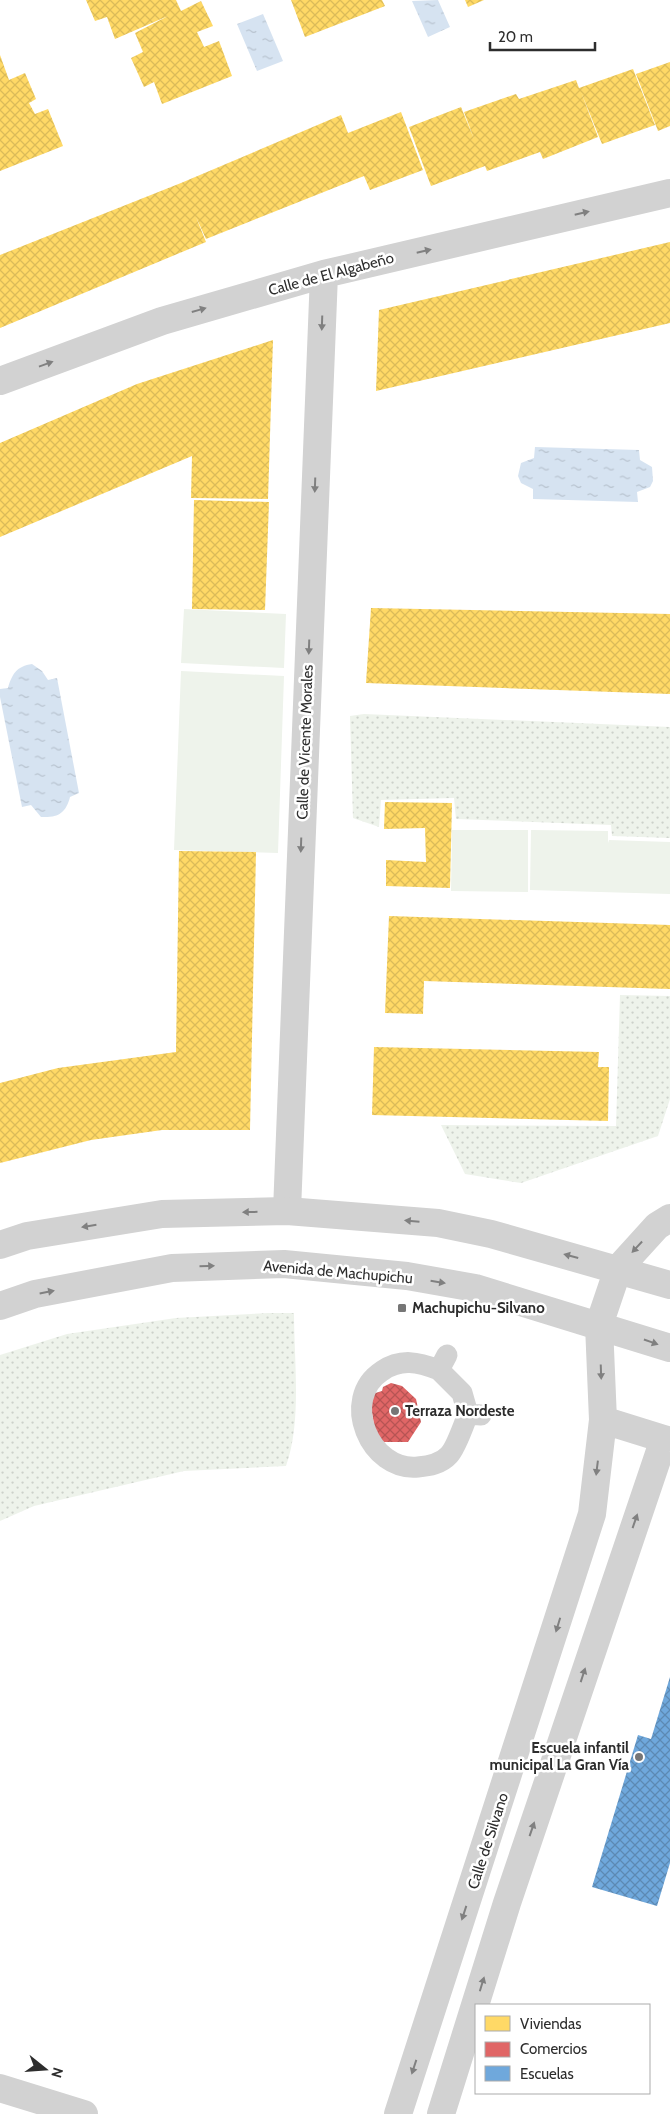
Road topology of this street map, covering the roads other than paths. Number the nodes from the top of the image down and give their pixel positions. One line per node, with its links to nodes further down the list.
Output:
1 (670, 193): 2 (street, Calle de El Algabeño, one-way to 1)
2 (324, 274): 3 (street, Calle de El Algabeño, one-way to 2); 4 (street, Calle de Vicente Morales, one-way to 4)
3 (0, 381)
4 (287, 1211): 6 (street, one-way to 6); 7 (street, one-way to 4)
5 (666, 1216): 7 (street, one-way to 7)
6 (0, 1244)
7 (618, 1269): 8 (street); 10 (street)
8 (670, 1285)
9 (0, 1306): 10 (street, Avenida de Machupichu, one-way to 10)
10 (599, 1325): 11 (street, Avenida de Machupichu, one-way to 11); 13 (street, Calle de Silvano, one-way to 13)
11 (670, 1348)
12 (474, 1414): 12 (street)
13 (603, 1420): 14 (street); 19 (street, Calle de Silvano, one-way to 19)
14 (667, 1437): 15 (street, one-way to 14)
15 (475, 2004)
16 (475, 2005): 20 (street, one-way to 16)
17 (0, 2088): 18 (street)
18 (84, 2114)
19 (398, 2114)
20 (441, 2114)

